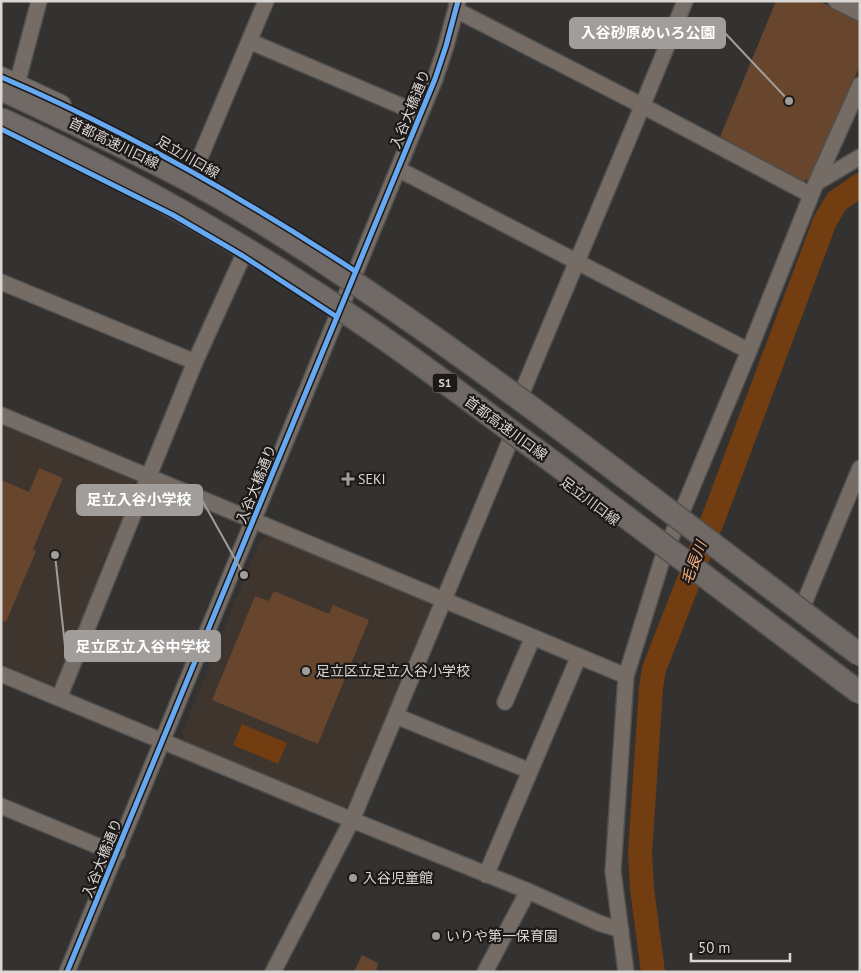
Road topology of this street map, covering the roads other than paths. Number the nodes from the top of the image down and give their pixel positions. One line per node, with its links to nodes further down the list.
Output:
1 (39, 1): 8 (street)
2 (266, 1): 7 (street)
3 (684, 1): 11 (street)
4 (836, 1): 6 (street)
5 (457, 6): 11 (street); 12 (street, 入谷大橋通り)
6 (860, 14)
7 (249, 41): 12 (street); 16 (street)
8 (6, 83): 16 (main road, 足立川口線); 28 (highway, 首都高速川口線 / S1, bridge)
9 (860, 86): 17 (street)
10 (1, 101): 28 (highway, bridge)
11 (644, 106): 17 (street); 19 (street)
12 (420, 114): 15 (street, 入谷大橋通り)
13 (2, 128): 18 (main road, 足立川口線); 42 (highway, 首都高速川口線 / S1, bridge)
14 (860, 157): 17 (street)
15 (398, 169): 19 (street); 20 (street, 入谷大橋通り)
16 (193, 174): 20 (main road, 足立川口線)
17 (813, 189): 23 (street)
18 (243, 256): 22 (main road, 足立川口線); 24 (street)
19 (576, 261): 23 (street); 25 (street)
20 (355, 271): 22 (street, 入谷大橋通り); 25 (main road, 足立川口線)
21 (1, 282): 24 (street)
22 (337, 317): 27 (main road, 足立川口線); 32 (street, 入谷大橋通り)
23 (749, 351): 31 (street)
24 (195, 362): 30 (street)
25 (523, 390): 31 (main road, 足立川口線)
26 (1, 415): 30 (street)
27 (510, 441): 33 (main road, 足立川口線); 34 (street)
28 (576, 441): 38 (highway, 首都高速川口線 / S1, bridge)
29 (860, 468): 35 (street)
30 (149, 477): 32 (street); 43 (street)
31 (683, 510): 33 (street); 35 (main road, 足立川口線)
32 (254, 520): 34 (street); 47 (street, 入谷大橋通り)
33 (663, 557): 41 (street); 45 (main road, 足立川口線)
34 (445, 599): 36 (street); 46 (street)
35 (804, 601): 37 (main road, 足立川口線)
36 (533, 637): 39 (street); 44 (street)
37 (860, 642)
38 (860, 655)
39 (579, 656): 41 (street); 48 (street)
40 (1, 674): 43 (street)
41 (626, 676): 54 (street)
42 (860, 693)
43 (59, 698): 47 (street)
44 (505, 702)
45 (860, 706)
46 (396, 716): 48 (street); 50 (street)
47 (162, 741): 50 (street); 51 (street, 入谷大橋通り)
48 (530, 771): 52 (street)
49 (1, 806): 51 (street)
50 (352, 820): 52 (street); 56 (street)
51 (117, 854): 55 (street, 入谷大橋通り)
52 (486, 875): 53 (street)
53 (528, 892): 54 (street); 57 (street)
54 (621, 930): 58 (street)
55 (67, 972)
56 (273, 972)
57 (485, 972)
58 (626, 972)

